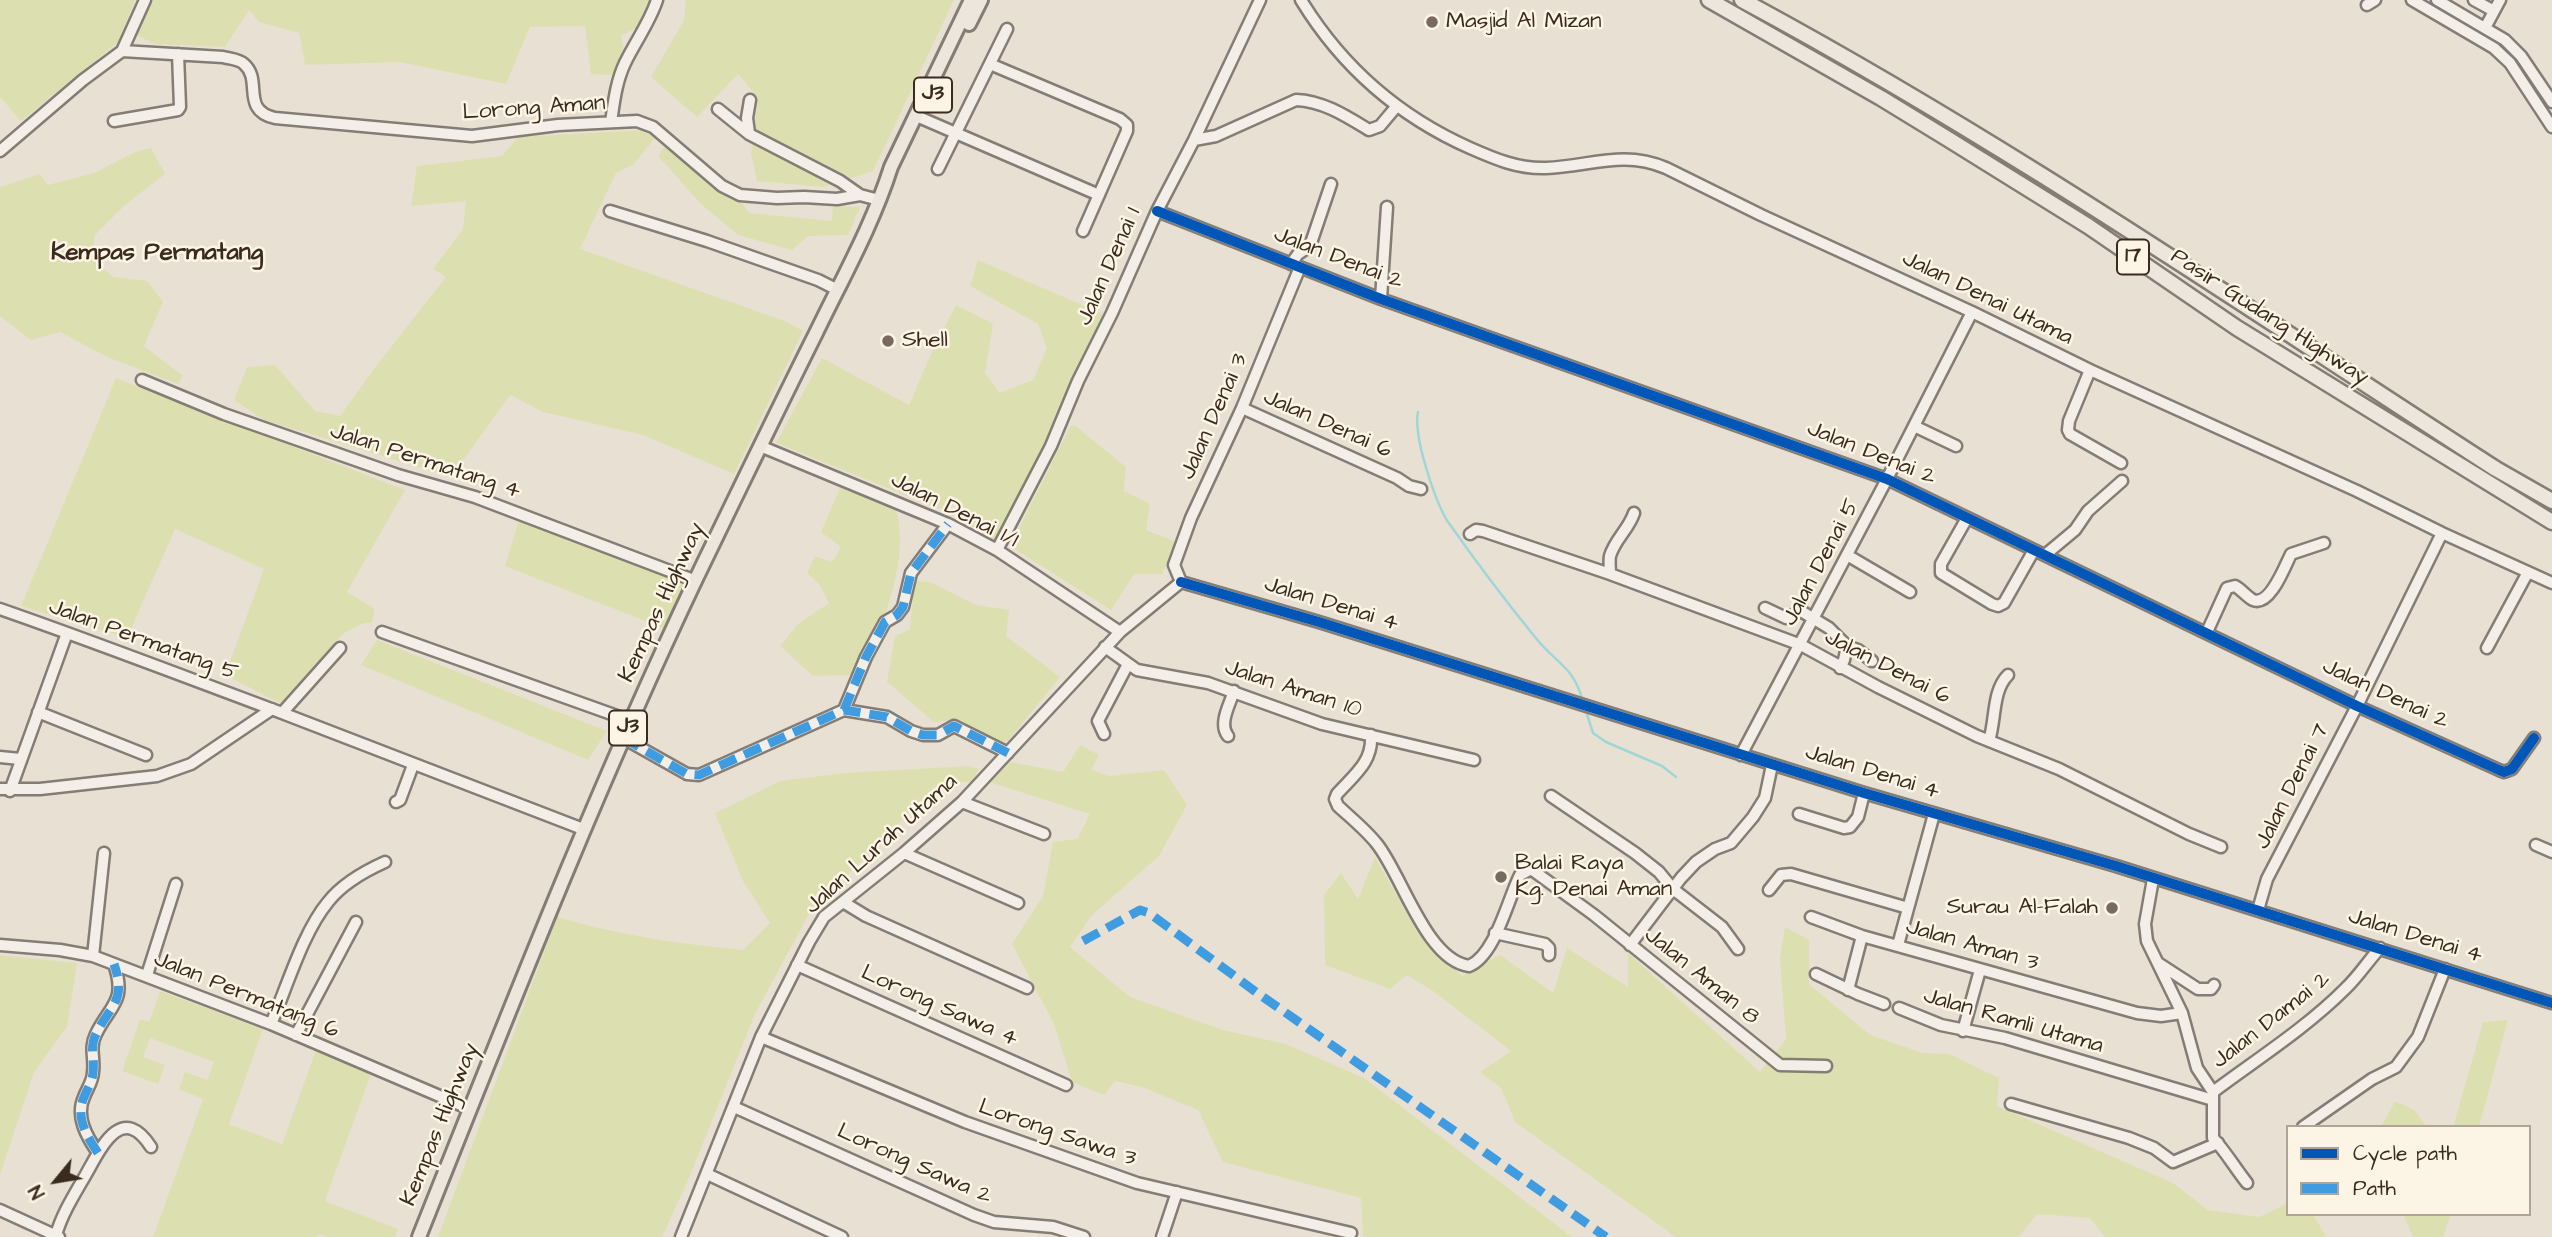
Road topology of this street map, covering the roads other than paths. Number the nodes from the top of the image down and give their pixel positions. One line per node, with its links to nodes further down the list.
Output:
1 (145, 0): 16 (street)
2 (657, 0): 25 (street)
3 (971, 0): 33 (main road, Kempas Highway / J3)
4 (981, 0): 23 (main road, Kempas Highway / J3)
5 (1260, 0): 29 (street, Jalan Denai 1)
6 (1301, 0): 21 (street, Jalan Denai Utama)
7 (1709, 0): 57 (highway, Pasir Gudang Highway / 17)
8 (1742, 0): 54 (highway, Pasir Gudang Highway / 17)
9 (2412, 0): 26 (street)
10 (2437, 0): 14 (street)
11 (2474, 0): 13 (street)
12 (2500, 0): 13 (street)
13 (2494, 11): 14 (street)
14 (2485, 28): 20 (street)
15 (1007, 29): 18 (street)
16 (122, 51): 17 (street, Lorong Aman); 30 (street)
17 (178, 54): 24 (street); 25 (street, Lorong Aman)
18 (990, 64): 27 (street); 35 (street)
19 (750, 100): 28 (street)
20 (2552, 102)
21 (1396, 107): 29 (street); 43 (street, Jalan Denai Utama)
22 (718, 109): 28 (street)
23 (921, 118): 27 (street); 33 (main road, Kempas Highway / J3)
24 (114, 121)
25 (611, 122): 34 (street, Lorong Aman)
26 (2552, 127)
27 (955, 133): 31 (street); 35 (street)
28 (750, 134): 34 (street)
29 (1194, 140): 38 (street, Jalan Denai 1)
30 (0, 151)
31 (938, 169)
32 (1331, 184): 40 (street, Jalan Denai 3)
33 (881, 194): 34 (street, Lorong Aman); 41 (main road, Kempas Highway / J3)
34 (860, 195)
35 (1099, 195): 39 (street)
36 (1387, 207): 42 (street)
37 (610, 211): 41 (street)
38 (1157, 211): 40 (street, Jalan Denai 2); 62 (street, Jalan Denai 1)
39 (1083, 231)
40 (1296, 266): 42 (street, Jalan Denai 2); 46 (street, Jalan Denai 3)
41 (836, 289): 48 (main road, Kempas Highway / J3)
42 (1381, 299): 51 (street, Jalan Denai 2)
43 (1972, 312): 44 (street, Jalan Denai Utama); 47 (street, Jalan Denai 5)
44 (2090, 370): 50 (street); 59 (street, Jalan Denai Utama)
45 (142, 380): 68 (street, Jalan Permatang 4)
46 (1242, 408): 53 (street, Jalan Denai 6); 69 (street, Jalan Denai 3)
47 (1914, 426): 49 (street); 51 (street, Jalan Denai 5)
48 (760, 446): 58 (street, Jalan Denai 1/1); 68 (main road, Kempas Highway / J3)
49 (1956, 446)
50 (2121, 463)
51 (1887, 480): 56 (street, Jalan Denai 2); 64 (street, Jalan Denai 5)
52 (2122, 481): 65 (street)
53 (1421, 489)
54 (2552, 501)
55 (1634, 513): 67 (street)
56 (1967, 518): 63 (street, Jalan Denai 2); 63 (street)
57 (2552, 522)
58 (948, 524): 62 (street, Jalan Denai 1/1); 90 (street)
59 (2442, 533): 66 (street, Jalan Denai Utama); 89 (street, Jalan Denai 7)
60 (1470, 534): 67 (street, Jalan Denai 6)
61 (2324, 543): 77 (street)
62 (997, 550): 76 (street, Jalan Denai 1/1)
63 (2034, 550): 65 (street, Jalan Denai 2)
64 (1847, 555): 71 (street); 74 (street, Jalan Denai 5)
65 (2045, 555): 77 (street, Jalan Denai 2)
66 (2528, 572): 70 (street, Jalan Denai Utama); 83 (street)
67 (1609, 574): 79 (street, Jalan Denai 6)
68 (696, 580): 93 (main road, Kempas Highway / J3)
69 (1181, 582): 76 (street, Jalan Lurah Utama); 102 (street, Jalan Denai 4)
70 (2552, 583)
71 (1910, 592)
72 (1765, 608): 74 (street)
73 (0, 609): 78 (street, Jalan Permatang 5)
74 (1814, 618): 79 (street, Jalan Denai 5); 80 (street)
75 (382, 632): 93 (street)
76 (1119, 632): 81 (street, Jalan Lurah Utama)
77 (2207, 632): 89 (street, Jalan Denai 2)
78 (67, 633): 91 (street, Jalan Permatang 5); 92 (street)
79 (1801, 645): 86 (street, Jalan Denai 6); 102 (street, Jalan Denai 5)
80 (1847, 646): 84 (street); 86 (street)
81 (1105, 647): 85 (street, Jalan Aman 10); 100 (street, Jalan Lurah Utama)
82 (340, 648): 91 (street)
83 (2487, 648)
84 (1872, 661)
85 (1128, 664): 88 (street, Jalan Aman 10); 94 (street)
86 (1840, 668): 99 (street, Jalan Denai 6)
87 (2008, 675): 99 (street)
88 (1234, 691): 95 (street, Jalan Aman 10); 96 (street)
89 (2357, 706): 98 (street, Jalan Denai 2); 130 (street, Jalan Denai 7)
90 (844, 710): 97 (street); 100 (street)
91 (277, 711): 106 (street, Jalan Permatang 5); 108 (street)
92 (38, 712): 101 (street); 104 (street)
93 (631, 721): 97 (main road, Kempas Highway / J3)
94 (1104, 734)
95 (1371, 735): 105 (street, Jalan Aman 10); 133 (street)
96 (1228, 736)
97 (623, 738): 115 (main road, Kempas Highway / J3)
98 (2534, 738)
99 (1989, 741): 118 (street, Jalan Denai 6)
100 (1007, 753): 112 (street, Jalan Lurah Utama)
101 (146, 755)
102 (1741, 755): 107 (street, Jalan Denai 4)
103 (0, 757): 104 (street)
104 (20, 759): 108 (street)
105 (1474, 761)
106 (413, 765): 111 (street); 115 (street)
107 (1772, 765): 109 (street, Jalan Denai 4); 125 (street)
108 (5, 790)
109 (1864, 793): 113 (street); 114 (street, Jalan Denai 4)
110 (1551, 796): 125 (street)
111 (396, 802)
112 (962, 802): 116 (street); 121 (street, Jalan Lurah Utama)
113 (1799, 814)
114 (1934, 814): 123 (street, Jalan Denai 4); 129 (street)
115 (583, 829): 165 (main road, Kempas Highway / J3)
116 (1044, 834)
117 (2536, 845): 119 (street)
118 (2221, 847)
119 (2552, 852)
120 (104, 853): 141 (street)
121 (904, 853): 127 (street, Jalan Lurah Utama); 128 (street)
122 (385, 862): 156 (street)
123 (2154, 879): 130 (street, Jalan Denai 4); 142 (street)
124 (176, 884): 148 (street)
125 (1673, 889): 137 (street); 139 (street)
126 (1769, 890): 129 (street)
127 (843, 902): 144 (street, Jalan Lurah Utama); 150 (street)
128 (1018, 902)
129 (1908, 908): 135 (street)
130 (2258, 910): 138 (street, Jalan Denai 4)
131 (1811, 917): 134 (street, Jalan Aman 3)
132 (356, 922): 158 (street)
133 (1495, 933): 137 (street, Jalan Aman 8); 140 (street)
134 (1862, 936): 135 (street, Jalan Aman 3); 151 (street)
135 (1898, 944): 146 (street, Jalan Aman 3)
136 (0, 945): 141 (street, Jalan Permatang 6)
137 (1630, 945): 160 (street, Jalan Aman 8)
138 (2380, 948): 145 (street, Jalan Denai 4); 162 (street, Jalan Damai 2)
139 (1738, 949)
140 (1549, 955)
141 (93, 956): 143 (street, Jalan Permatang 6)
142 (2157, 963): 149 (street); 155 (street)
143 (114, 964): 148 (street, Jalan Permatang 6); 169 (street)
144 (797, 965): 159 (street, Jalan Lurah Utama); 161 (street, Lorong Sawa 4)
145 (2445, 969): 152 (street, Jalan Denai 4); 166 (street)
146 (1980, 970): 155 (street, Jalan Aman 3); 157 (street)
147 (1816, 974): 151 (street)
148 (147, 975): 156 (street, Jalan Permatang 6)
149 (2214, 985)
150 (1027, 988)
151 (1848, 990): 153 (street)
152 (2552, 1003)
153 (1884, 1004)
154 (1899, 1008): 157 (street, Jalan Ramli Utama)
155 (2182, 1013): 162 (street)
156 (271, 1024): 158 (street, Jalan Permatang 6)
157 (1963, 1031): 162 (street, Jalan Ramli Utama)
158 (296, 1035): 165 (street, Jalan Permatang 6)
159 (761, 1037): 164 (street, Jalan Lurah Utama); 172 (street, Lorong Sawa 3)
160 (1826, 1066)
161 (1066, 1085)
162 (2213, 1096): 167 (street)
163 (2011, 1104): 167 (street)
164 (734, 1107): 170 (street, Jalan Lurah Utama); 179 (street, Lorong Sawa 2)
165 (470, 1109): 176 (main road, Kempas Highway / J3)
166 (2306, 1125)
167 (2218, 1143): 171 (street)
168 (151, 1147): 169 (street)
169 (98, 1153): 175 (street)
170 (707, 1174): 177 (street, Jalan Lurah Utama); 178 (street)
171 (2247, 1183)
172 (1177, 1192): 174 (street, Lorong Sawa 3); 180 (street)
173 (0, 1209): 175 (street)
174 (1351, 1233)
175 (58, 1236)
176 (419, 1237)
177 (681, 1237)
178 (842, 1237)
179 (1084, 1237)
180 (1162, 1237)

